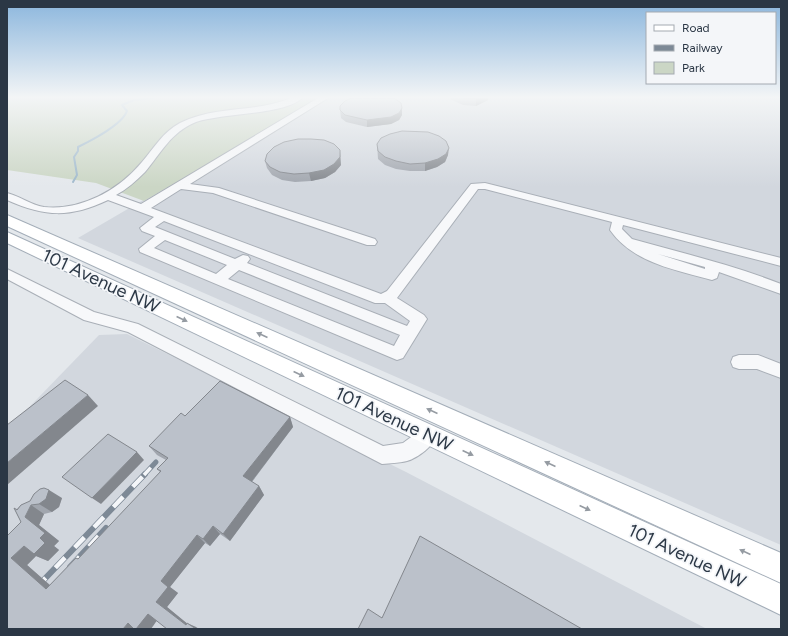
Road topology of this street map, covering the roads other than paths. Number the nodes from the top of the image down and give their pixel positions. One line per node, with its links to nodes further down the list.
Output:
1 (179, 128): 4 (street)
2 (275, 128): 3 (street)
3 (180, 186): 6 (street); 12 (street)
4 (106, 195): 5 (street); 6 (street)
5 (7, 196)
6 (141, 209): 7 (street)
7 (164, 217): 10 (street); 13 (street)
8 (7, 220): 26 (main road, 101 Avenue NW, one-way to 8)
9 (618, 220): 14 (street); 16 (street); 21 (street)
10 (164, 235): 15 (street); 18 (street)
11 (7, 237): 25 (main road, 101 Avenue NW, one-way to 25)
12 (370, 242)
13 (253, 251): 15 (street); 21 (street)
14 (781, 262)
15 (236, 264): 18 (street); 22 (street)
16 (731, 270): 19 (street); 20 (street)
17 (7, 273): 25 (street, 101 Avenue NW)
18 (218, 280): 22 (street)
19 (781, 289)
20 (758, 290)
21 (387, 298): 22 (street)
22 (410, 333)
23 (739, 362): 24 (street)
24 (781, 371)
25 (429, 435): 27 (main road, 101 Avenue NW, one-way to 27)
26 (781, 568)
27 (781, 600)

